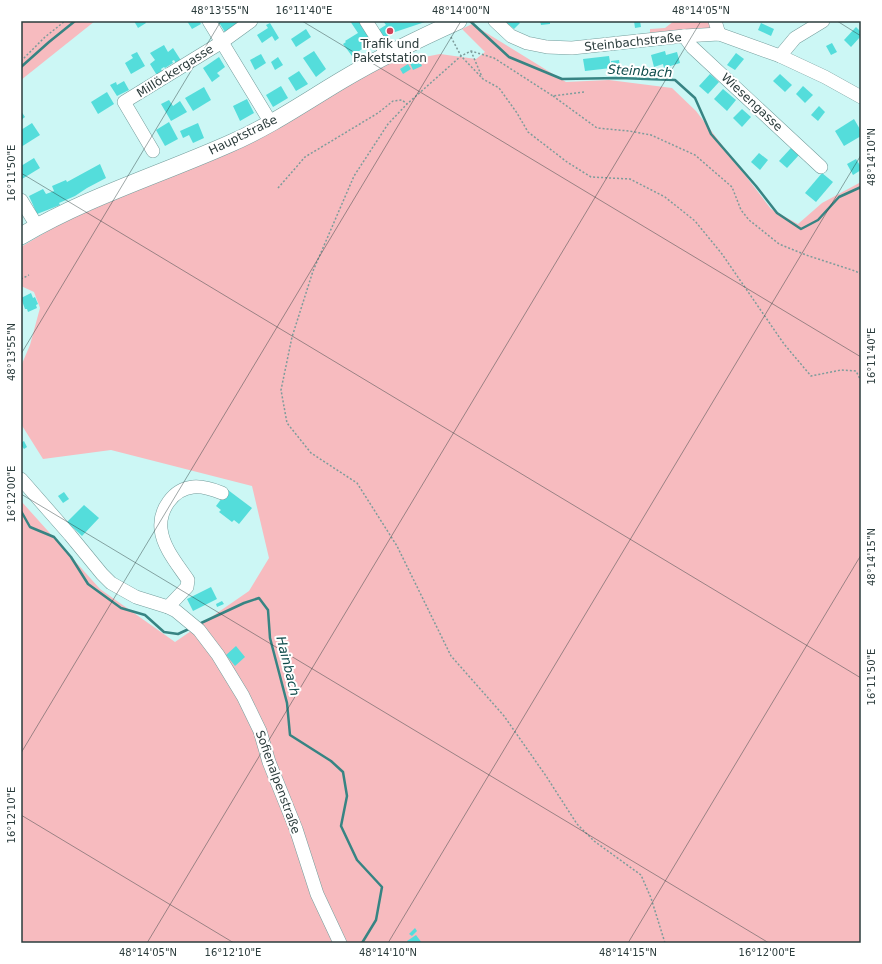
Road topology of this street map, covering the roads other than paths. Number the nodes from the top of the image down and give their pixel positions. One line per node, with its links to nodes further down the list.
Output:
1 (209, 21): 10 (street)
2 (252, 21): 10 (street, Millöckergasse)
3 (366, 21): 11 (street)
4 (495, 21): 9 (street, Steinbachstraße)
5 (715, 21): 8 (street)
6 (823, 21): 12 (street)
7 (452, 24): 11 (main road, Hauptstraße)
8 (719, 34): 9 (street, Steinbachstraße); 12 (street, Steinbachstraße)
9 (684, 36): 16 (street, Wiesengasse)
10 (222, 42): 14 (street); 15 (street, Millöckergasse)
11 (387, 54): 14 (main road, Hauptstraße)
12 (780, 56): 13 (street, Steinbachstraße)
13 (861, 97)
14 (271, 123): 18 (main road, Hauptstraße)
15 (153, 151)
16 (821, 167)
17 (21, 200): 18 (street)
18 (37, 226): 19 (main road, Hauptstraße)
19 (21, 236)
20 (21, 479): 22 (street)
21 (222, 493): 22 (street)
22 (168, 607): 23 (street, Sofienalpenstraße)
23 (340, 943)

